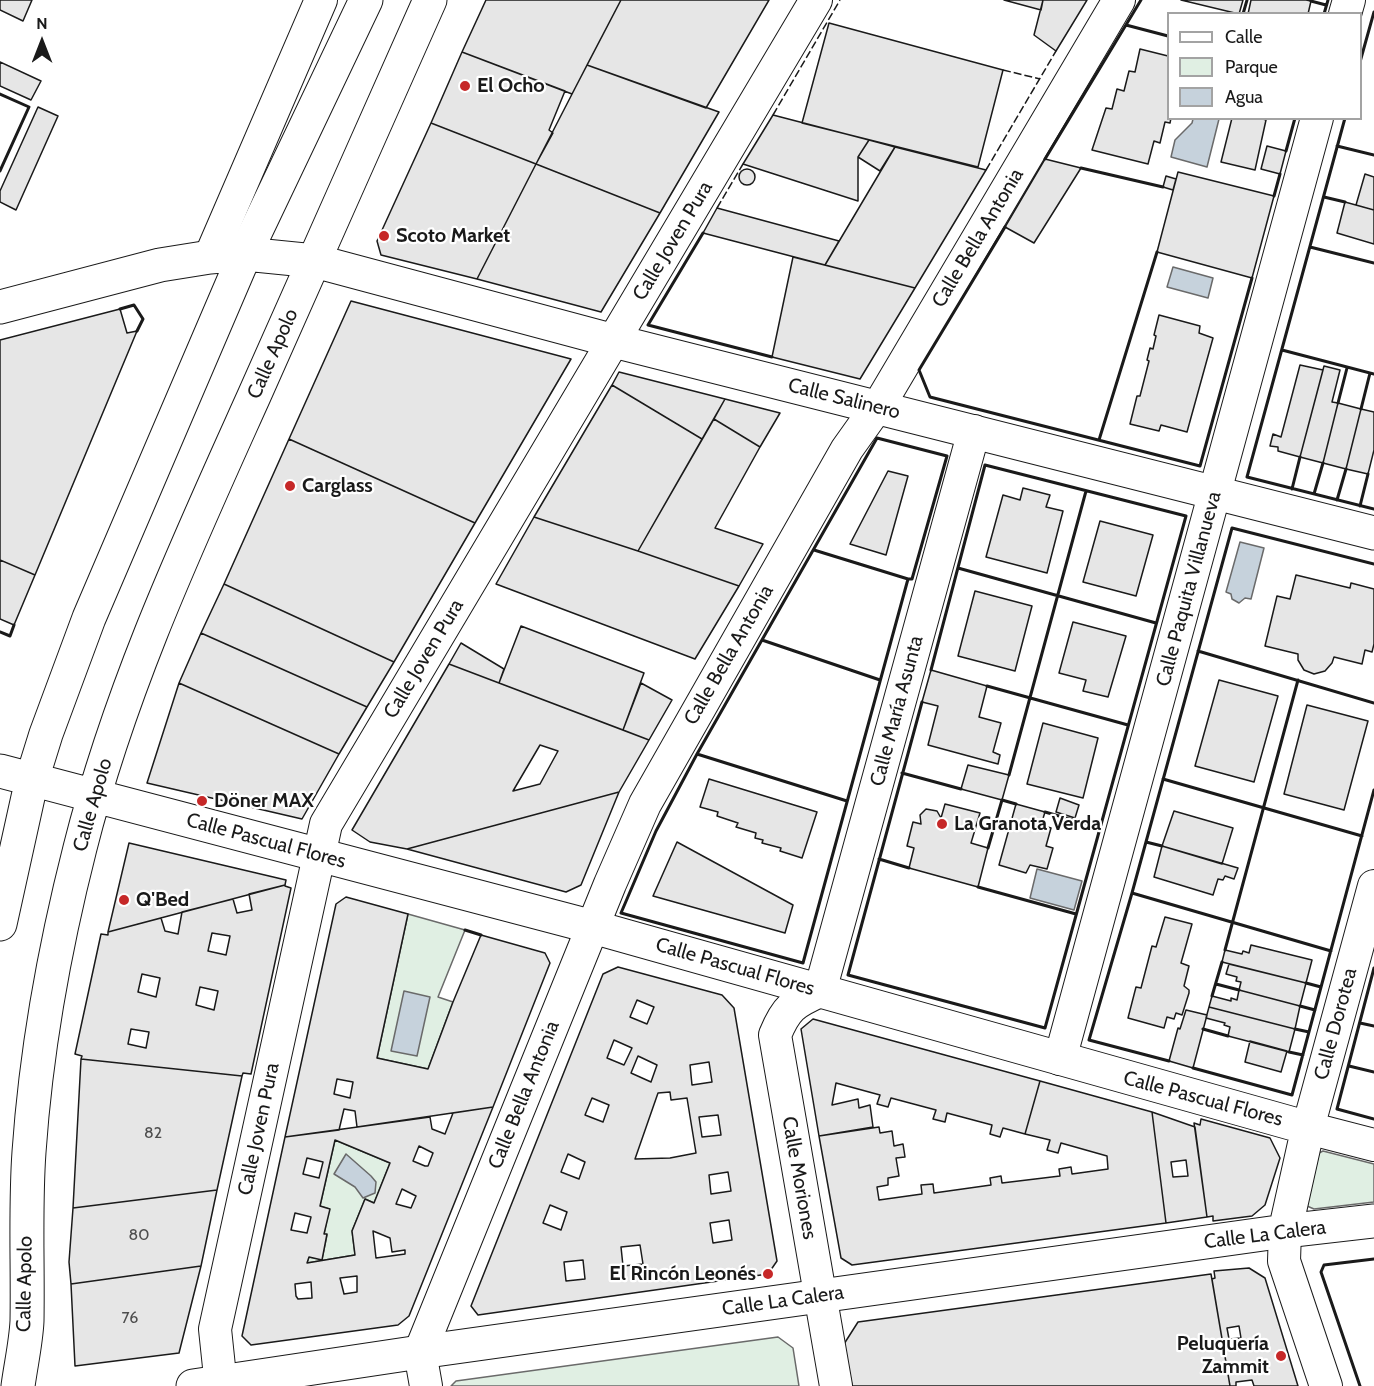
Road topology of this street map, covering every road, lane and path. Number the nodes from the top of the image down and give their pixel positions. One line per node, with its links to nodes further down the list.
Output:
1 (321, 0): 8 (street)
2 (366, 0): 7 (main road)
3 (430, 0): 9 (main road, Calle Apolo)
4 (816, 0): 11 (street, Calle Joven Pura)
5 (1119, 0): 12 (street, Calle Bella Antonia)
6 (1316, 120): 14 (street, Calle Paquita Villanueva)
7 (244, 254): 8 (main road, Calle Salinero); 9 (main road, Calle Salinero); 17 (main road)
8 (210, 257): 10 (main road, Calle Salinero)
9 (315, 261): 11 (main road, Calle Salinero); 18 (main road, Calle Apolo)
10 (0, 307)
11 (614, 340): 12 (main road, Calle Salinero); 19 (street, Calle Joven Pura)
12 (878, 407): 13 (main road, Calle Salinero); 22 (street, Calle Bella Antonia)
13 (974, 431): 14 (main road, Calle Salinero); 23 (street, Calle María Asunta)
14 (1215, 493): 15 (main road, Calle Salinero); 24 (street, Calle Paquita Villanueva)
15 (1374, 533)
16 (0, 771): 17 (main road, Calle Pascual Flores)
17 (32, 779): 18 (main road, Calle Pascual Flores); 21 (main road)
18 (94, 796): 19 (main road, Calle Pascual Flores); 32 (main road, Calle Apolo)
19 (318, 855): 22 (main road, Calle Pascual Flores); 31 (street, Calle Joven Pura)
20 (1374, 886): 25 (street, Calle Dorotea)
21 (0, 924)
22 (593, 927): 23 (main road, Calle Pascual Flores); 30 (street, Calle Bella Antonia)
23 (820, 991): 24 (main road, Calle Pascual Flores); 29 (street, Calle Moriones)
24 (1060, 1059): 25 (main road, Calle Pascual Flores)
25 (1308, 1128): 26 (street, Calle Pascual Flores); 28 (main road)
26 (1374, 1145)
27 (1374, 1221): 28 (main road, Calle La Calera)
28 (1285, 1231): 29 (main road, Calle La Calera); 35 (street)
29 (820, 1296): 30 (main road, Calle La Calera); 34 (street, Calle Moriones)
30 (420, 1352): 31 (main road, Calle La Calera); 33 (street)
31 (212, 1385)
32 (18, 1386)
33 (426, 1386)
34 (836, 1386)
35 (1326, 1386)

